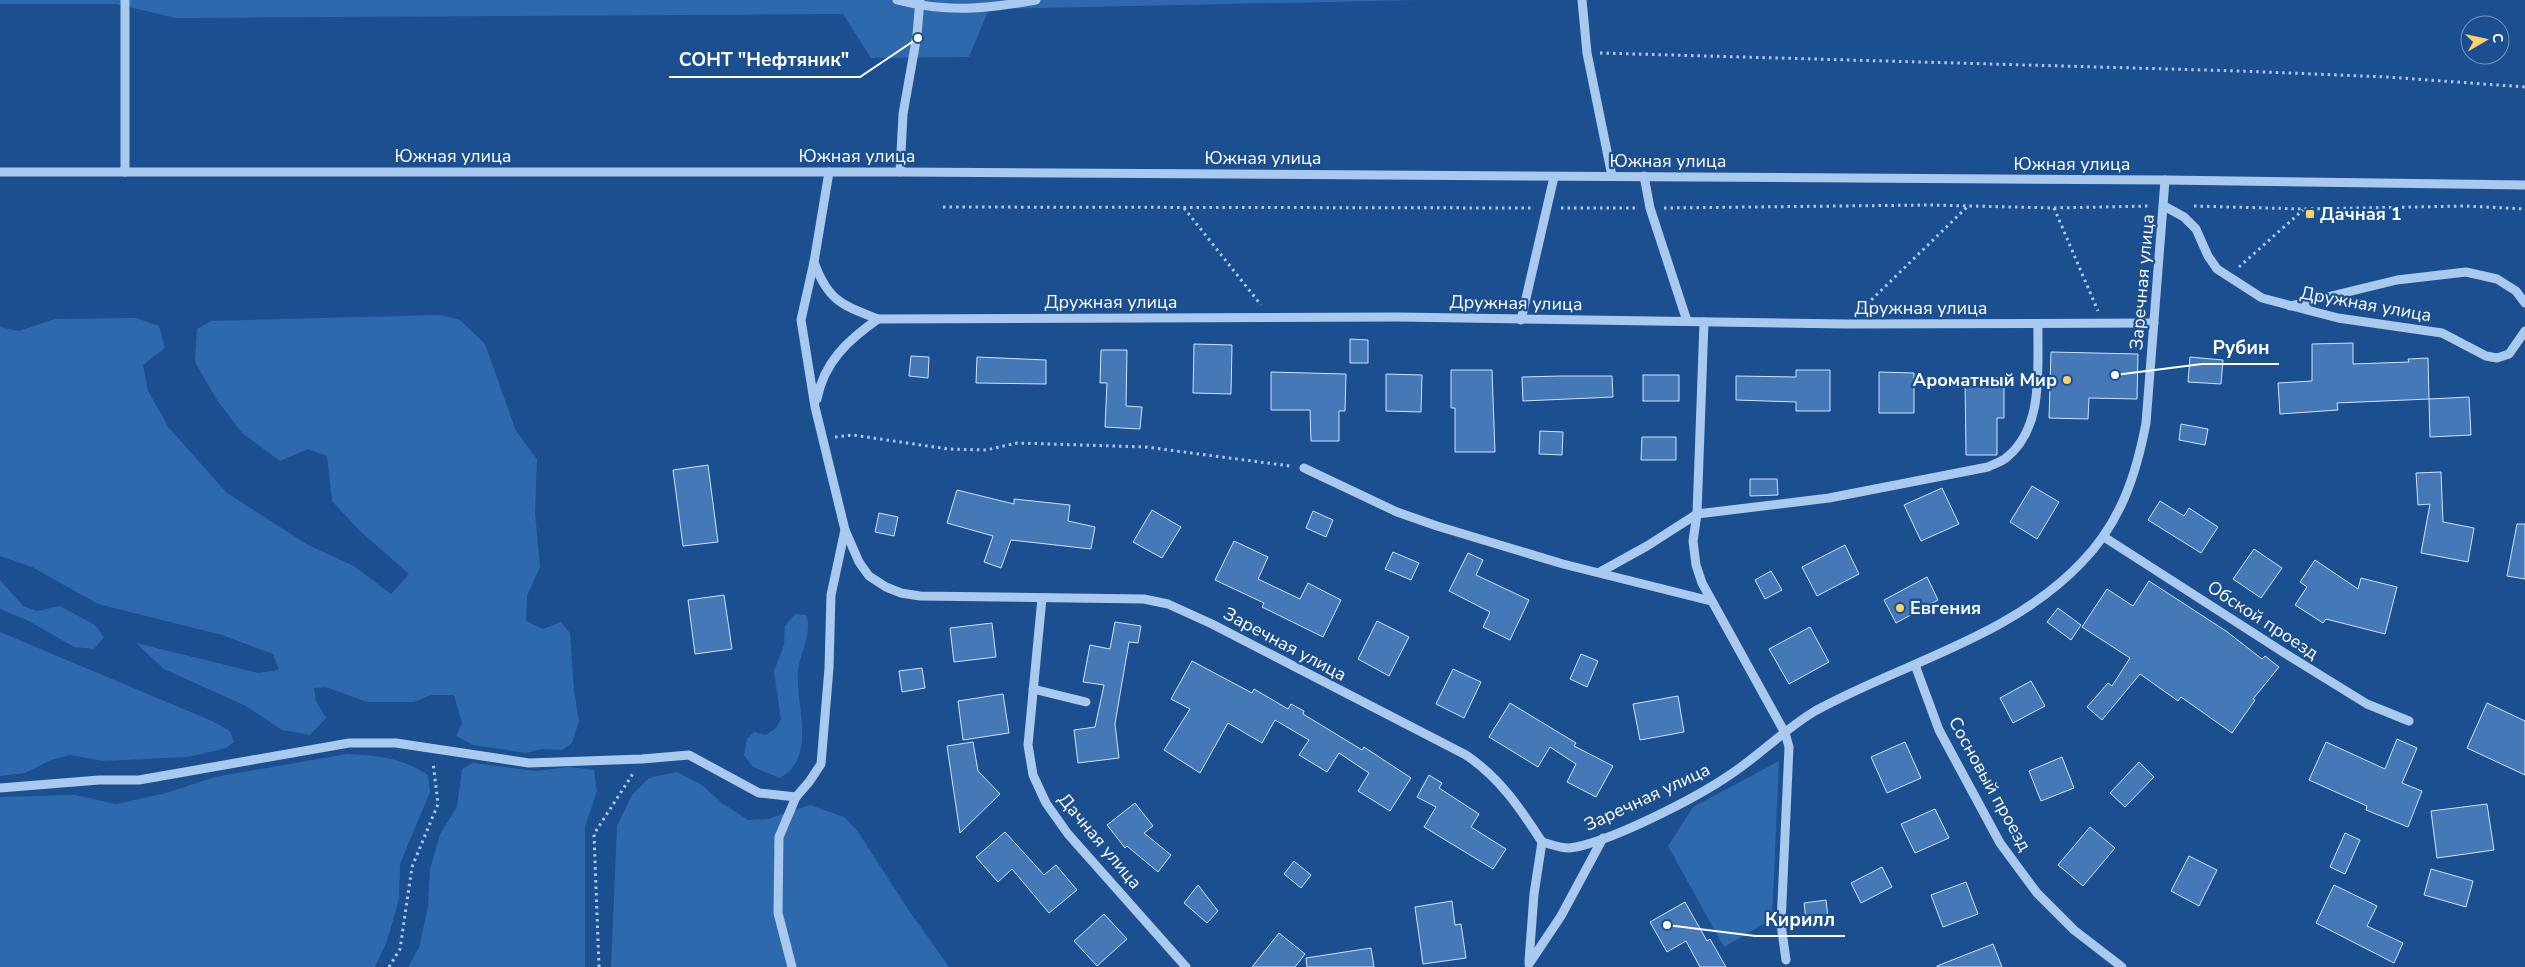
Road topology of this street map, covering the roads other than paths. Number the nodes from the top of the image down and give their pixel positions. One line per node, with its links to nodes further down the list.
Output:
1 (125, 0): 7 (street)
2 (897, 0): 5 (street)
3 (1036, 0): 5 (street)
4 (1582, 0): 10 (street)
5 (920, 3): 9 (street)
6 (0, 172): 7 (street, Южная улица)
7 (124, 172): 8 (street, Южная улица)
8 (829, 172): 9 (street, Южная улица); 16 (street, Заречная улица)
9 (900, 172): 12 (street, Южная улица)
10 (1612, 176): 11 (street, Южная улица); 12 (street, Южная улица)
11 (1644, 176): 13 (street, Южная улица); 21 (street)
12 (1554, 177): 20 (street)
13 (2165, 180): 14 (street, Южная улица); 15 (street, Заречная улица)
14 (2525, 185)
15 (2164, 206): 18 (street, Дружная улица); 23 (street, Заречная улица)
16 (814, 262): 19 (street, Дружная улица); 26 (street, Заречная улица)
17 (2525, 303): 18 (street)
18 (2287, 306): 25 (street, Дружная улица)
19 (878, 319): 20 (street, Дружная улица); 26 (street)
20 (1521, 320): 21 (street, Дружная улица)
21 (1687, 321): 22 (street, Дружная улица)
22 (1704, 322): 24 (street, Дружная улица); 28 (street)
23 (2154, 323): 24 (street, Дружная улица); 30 (street, Заречная улица)
24 (2038, 324): 28 (street)
25 (2525, 331)
26 (815, 407): 29 (street, Заречная улица)
27 (1304, 468): 31 (street)
28 (1697, 514): 31 (street); 33 (street)
29 (845, 530): 32 (street, Заречная улица); 40 (street)
30 (2104, 537): 34 (street, Заречная улица); 37 (street, Обской проезд)
31 (1600, 572): 33 (street)
32 (1042, 598): 35 (street, Дачная улица); 42 (street, Заречная улица)
33 (1711, 601): 38 (street)
34 (1915, 665): 38 (street, Заречная улица); 47 (street, Сосновый проезд)
35 (1033, 689): 36 (street); 46 (street, Дачная улица)
36 (1086, 702)
37 (2409, 721)
38 (1785, 732): 41 (street, Заречная улица); 43 (street)
39 (0, 788): 40 (street)
40 (796, 797): 45 (street)
41 (1603, 838): 42 (street, Заречная улица); 44 (street)
42 (1542, 842): 44 (street)
43 (1786, 960)
44 (1528, 966)
45 (792, 967)
46 (1186, 967)
47 (2122, 967)

